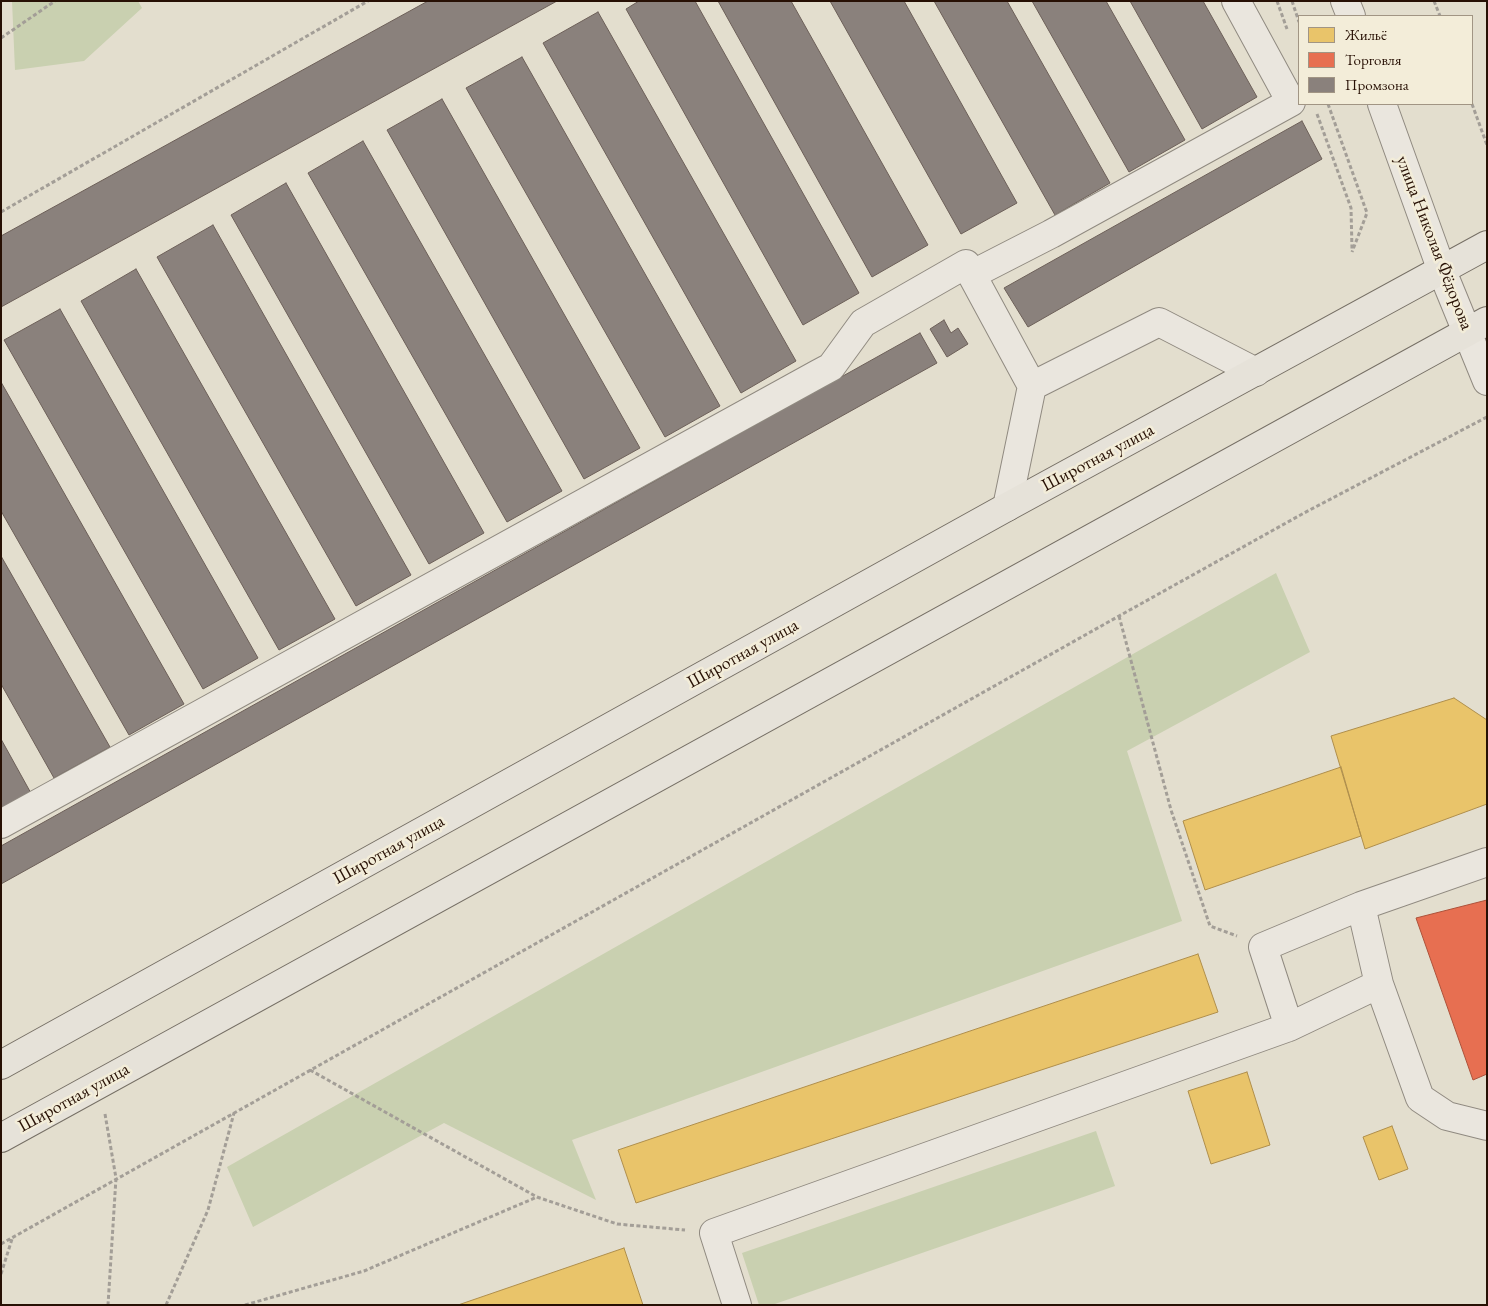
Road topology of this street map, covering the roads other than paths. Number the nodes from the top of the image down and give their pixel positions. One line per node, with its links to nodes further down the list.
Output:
1 (1236, 1): 7 (street)
2 (1346, 1): 3 (street)
3 (1351, 15)
4 (1382, 105): 6 (street, улица Николая Фёдорова)
5 (1487, 246): 6 (main road, Широтная улица)
6 (1442, 271): 8 (street, улица Николая Фёдорова); 9 (main road, Широтная улица)
7 (973, 274): 11 (street); 13 (street)
8 (1477, 327): 10 (street, улица Николая Фёдорова); 20 (main road, Широтная улица)
9 (1256, 372): 11 (street); 12 (main road, Широтная улица)
10 (1487, 381)
11 (1032, 386): 12 (street)
12 (1007, 507): 18 (main road, Широтная улица)
13 (1, 824)
14 (1487, 862): 15 (street)
15 (1361, 906): 16 (street); 17 (street)
16 (1379, 984): 17 (street); 19 (street)
17 (1289, 1028): 21 (street)
18 (1, 1065)
19 (1487, 1126)
20 (1, 1138)
21 (737, 1305)

